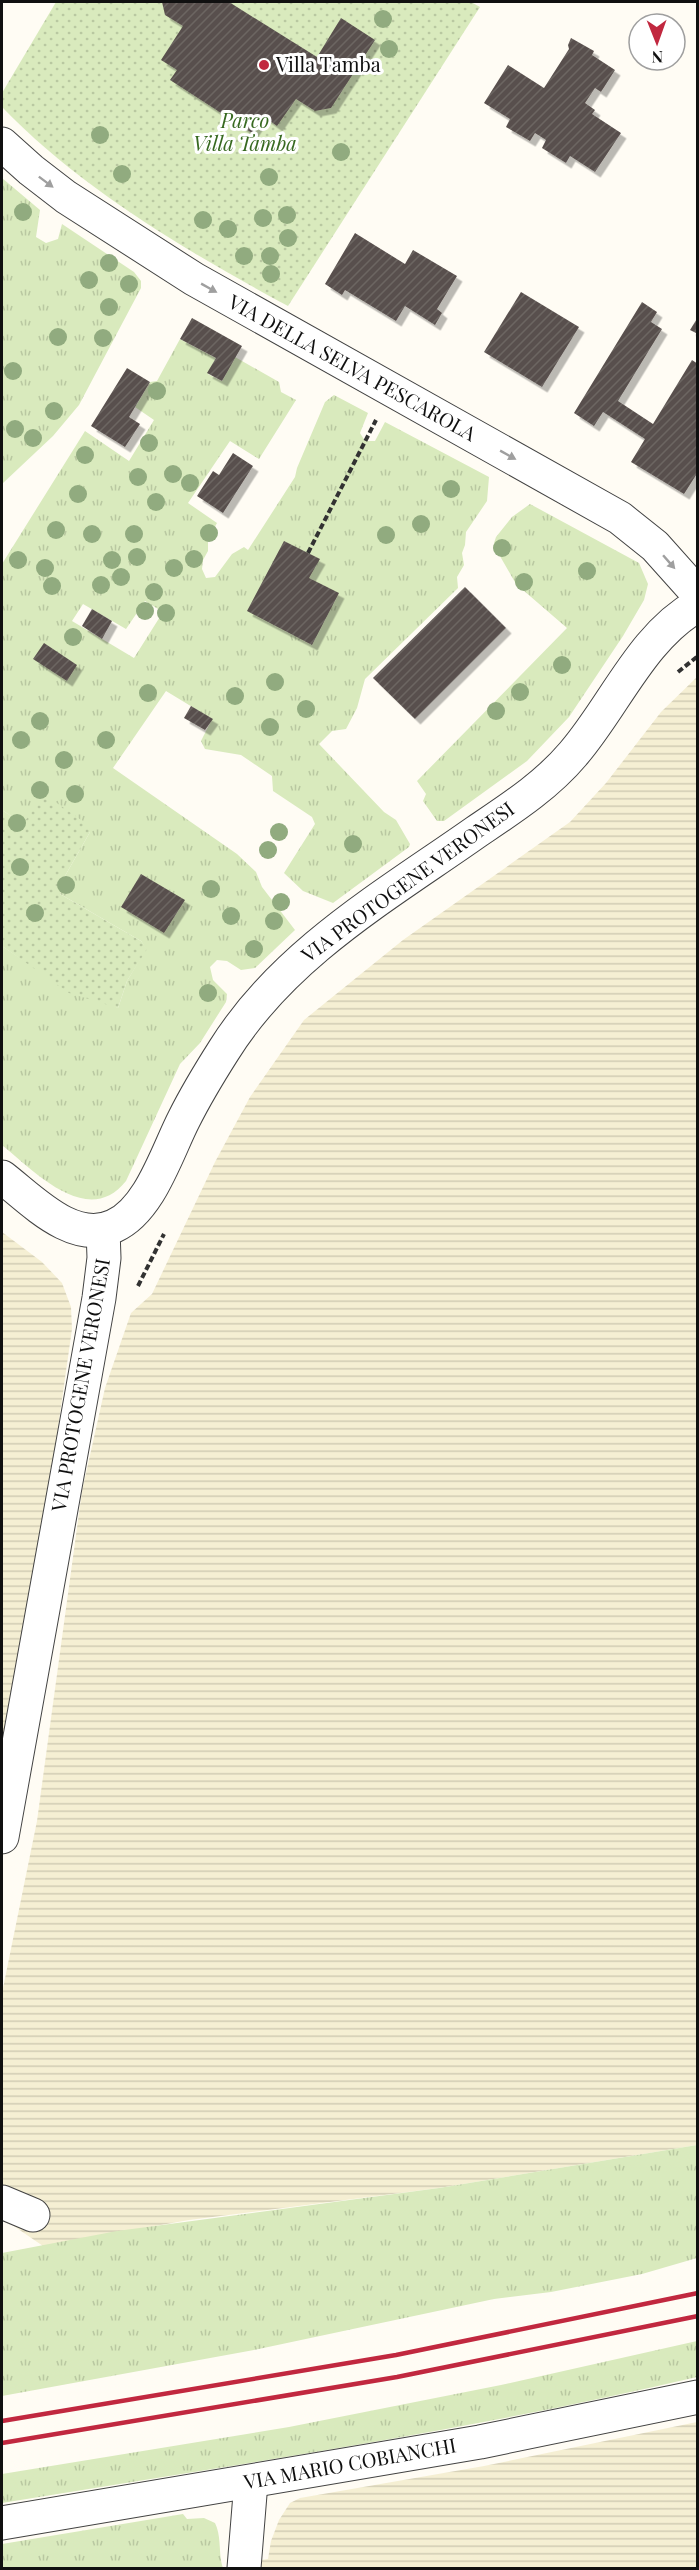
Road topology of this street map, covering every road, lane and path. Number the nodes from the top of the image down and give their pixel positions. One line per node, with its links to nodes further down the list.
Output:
1 (2, 144): 2 (street, VIA DELLA SELVA PESCAROLA, one-way to 2)
2 (391, 390): 3 (path); 4 (street, VIA DELLA SELVA PESCAROLA, one-way to 4)
3 (308, 554)
4 (698, 594)
5 (698, 605): 10 (street, VIA PROTOGENE VERONESI)
6 (698, 656): 7 (path)
7 (671, 679)
8 (2, 1177): 10 (street)
9 (168, 1225): 11 (path)
10 (104, 1230): 12 (street, VIA PROTOGENE VERONESI)
11 (131, 1289)
12 (2, 1837)
13 (2, 2202): 14 (street)
14 (33, 2215)
15 (698, 2397): 16 (street, VIA MARIO COBIANCHI)
16 (251, 2482): 17 (street, VIA MARIO COBIANCHI); 18 (street)
17 (2, 2523)
18 (244, 2568)

